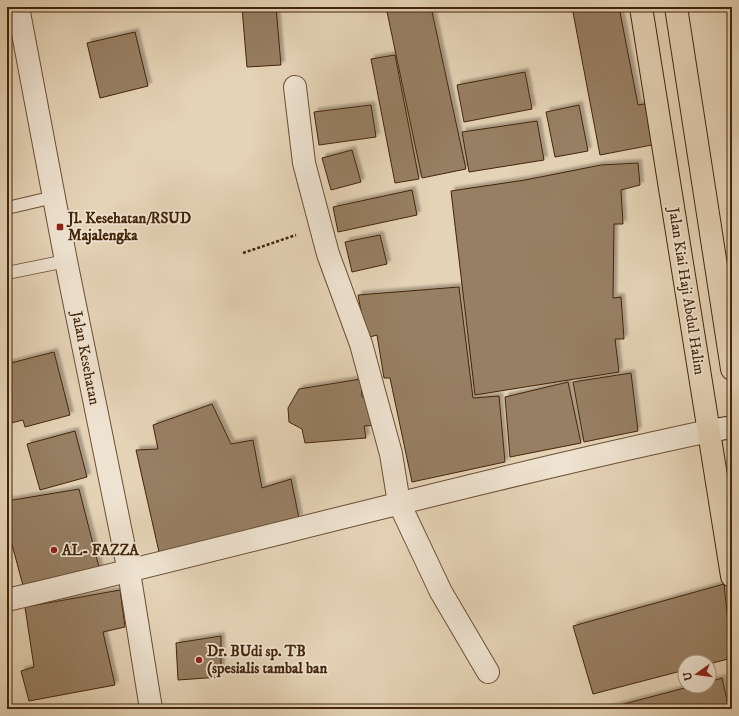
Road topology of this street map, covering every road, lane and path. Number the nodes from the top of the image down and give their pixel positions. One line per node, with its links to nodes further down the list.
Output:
1 (18, 7): 5 (street, Jalan Kesehatan)
2 (641, 7): 14 (main road, Jalan Kiai Haji Abdul Halim)
3 (676, 7): 11 (main road)
4 (295, 87): 7 (street)
5 (54, 198): 6 (lane); 9 (street, Jalan Kesehatan)
6 (7, 208)
7 (322, 226): 8 (path); 15 (street)
8 (243, 253)
9 (66, 261): 10 (lane); 16 (street, Jalan Kesehatan)
10 (7, 273)
11 (726, 282): 12 (main road)
12 (732, 369)
13 (732, 426): 14 (street)
14 (709, 431): 15 (street); 17 (main road, Jalan Kiai Haji Abdul Halim)
15 (399, 503): 16 (street); 19 (street)
16 (129, 572): 18 (street); 20 (street, Jalan Kesehatan)
17 (732, 576)
18 (7, 600)
19 (488, 672)
20 (151, 709)

